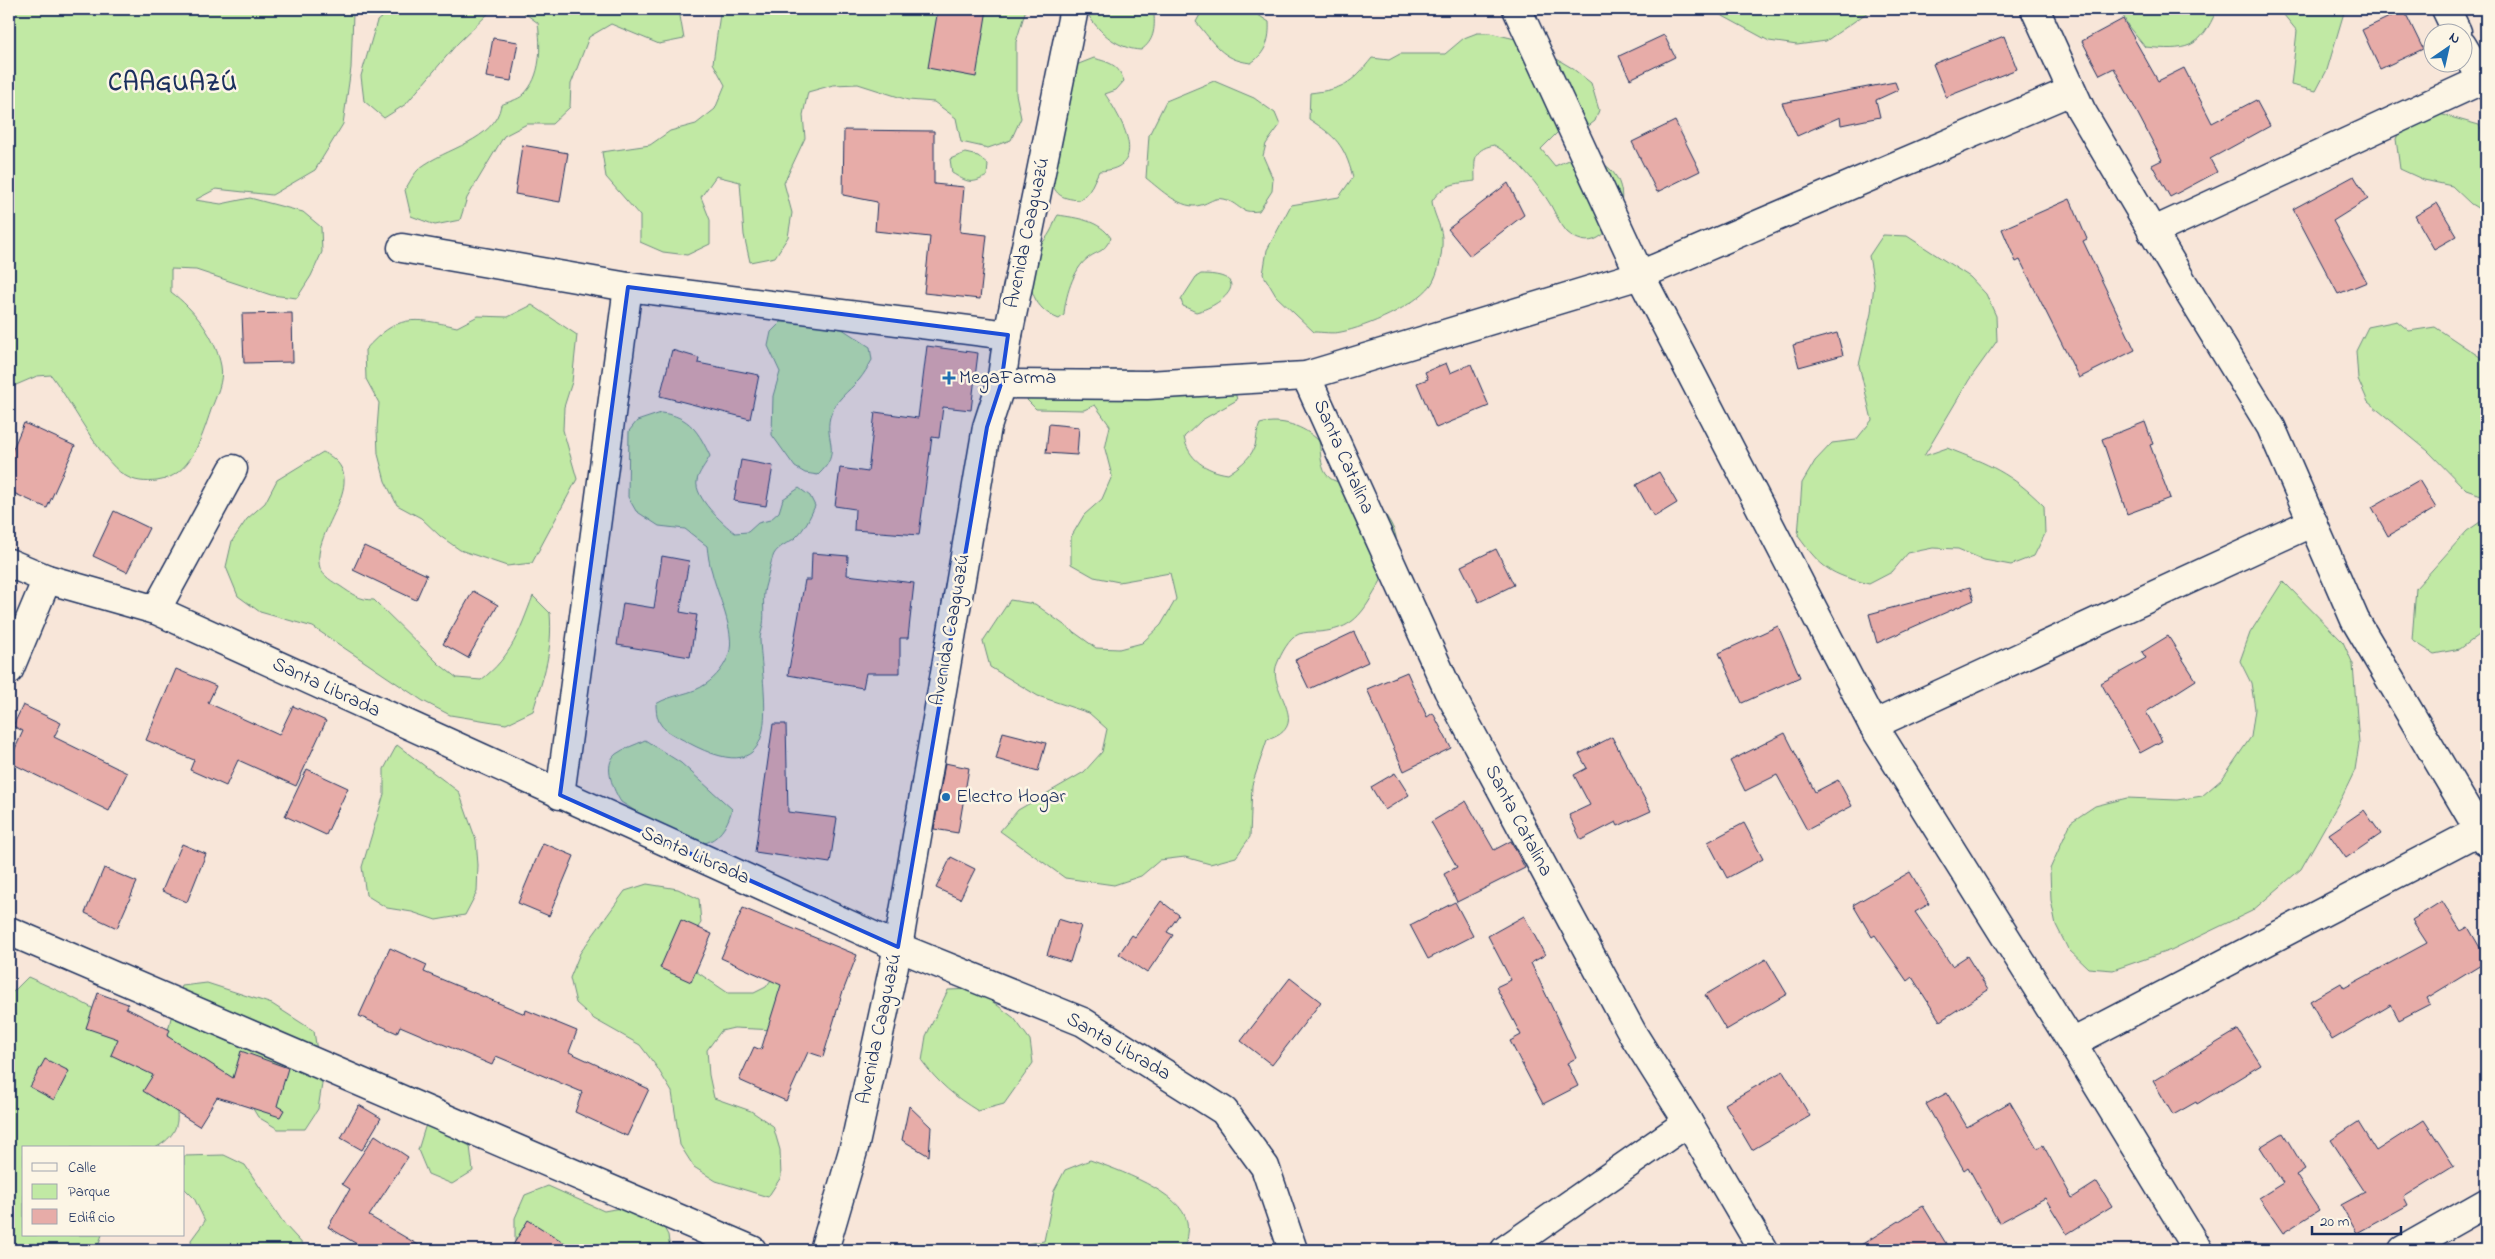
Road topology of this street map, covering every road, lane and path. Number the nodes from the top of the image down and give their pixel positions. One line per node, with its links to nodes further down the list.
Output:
1 (1074, 9): 13 (street, Avenida Caaguazú)
2 (1517, 9): 11 (street)
3 (2034, 9): 8 (street)
4 (2446, 9): 5 (street)
5 (2452, 22)
6 (2472, 61): 7 (street)
7 (2485, 81): 9 (street)
8 (2071, 91): 9 (street); 11 (street)
9 (2152, 232): 17 (street)
10 (402, 248): 12 (street)
11 (1640, 275): 14 (street); 22 (street)
12 (628, 287): 13 (street); 23 (street)
13 (1008, 335): 15 (street, Avenida Caaguazú)
14 (1306, 376): 15 (street); 28 (street, Santa Catalina)
15 (1001, 384): 26 (street, Avenida Caaguazú)
16 (233, 469): 20 (street)
17 (2313, 522): 22 (street); 24 (street)
18 (9, 563): 19 (street, Santa Librada)
19 (47, 579): 20 (street, Santa Librada); 21 (street)
20 (156, 610): 23 (street, Santa Librada)
21 (9, 670)
22 (1873, 726): 27 (street)
23 (560, 795): 26 (street, Santa Librada)
24 (2484, 833): 27 (street)
25 (9, 931): 30 (street)
26 (898, 947): 31 (street, Avenida Caaguazú); 32 (street, Santa Librada)
27 (2072, 1043): 35 (street)
28 (1688, 1122): 33 (street); 34 (street, Santa Catalina)
29 (2486, 1203): 36 (street)
30 (752, 1250)
31 (824, 1250)
32 (1293, 1250)
33 (1505, 1250)
34 (1763, 1250)
35 (2198, 1250)
36 (2403, 1250)

